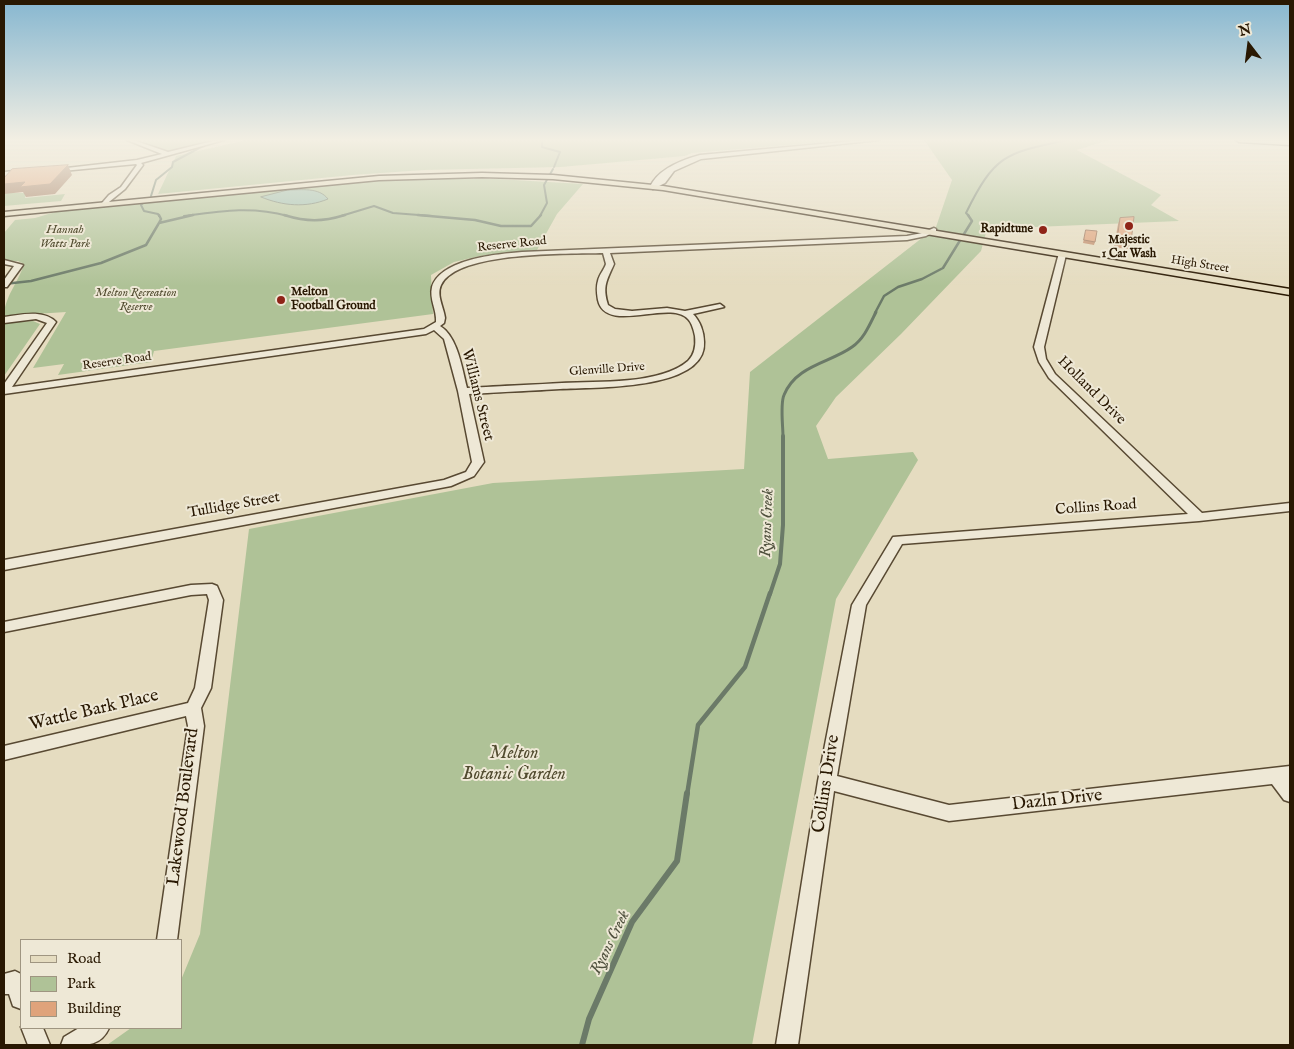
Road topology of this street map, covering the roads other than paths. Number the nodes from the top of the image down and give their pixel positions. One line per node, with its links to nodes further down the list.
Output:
1 (122, 189): 5 (street)
2 (259, 189): 5 (main road, High Street)
3 (689, 189): 7 (main road, High Street)
4 (708, 189): 7 (main road, High Street)
5 (105, 203): 6 (main road, High Street)
6 (4, 213)
7 (920, 229): 8 (main road, High Street); 10 (street, Reserve Road)
8 (932, 232): 9 (main road, High Street); 10 (street, Reserve Road)
9 (962, 236): 11 (main road, High Street); 13 (main road, High Street)
10 (900, 238): 14 (street, Reserve Road)
11 (1009, 242): 12 (main road); 13 (main road, High Street)
12 (1056, 243)
13 (1064, 250): 17 (main road, High Street); 17 (main road, High Street); 26 (street, Holland Drive)
14 (606, 251): 19 (street); 21 (street, Reserve Road)
15 (4, 262): 16 (street)
16 (6, 282)
17 (1290, 290)
18 (720, 307): 19 (street)
19 (686, 313): 23 (street, Glenville Drive)
20 (4, 320): 22 (street)
21 (435, 327): 22 (street, Reserve Road); 23 (street, Williams Street)
22 (4, 391)
23 (463, 392): 24 (street, Williams Street)
24 (470, 474): 28 (street, Tullidge Street)
25 (1290, 507): 26 (street, Collins Road)
26 (1199, 517): 27 (street, Collins Road)
27 (905, 539): 33 (street, Collins Drive)
28 (4, 565)
29 (4, 627): 30 (street, Lakewood Boulevard)
30 (193, 708): 31 (street, Wattle Bark Place); 35 (street, Lakewood Boulevard)
31 (4, 753)
32 (1283, 775): 33 (street, Dazln Drive); 34 (street)
33 (827, 781): 42 (street, Collins Drive)
34 (1290, 794)
35 (167, 939)
36 (4, 984): 37 (street)
37 (20, 995)
38 (32, 1029): 40 (street)
39 (96, 1029): 41 (street)
40 (39, 1045)
41 (72, 1045)
42 (786, 1045)

